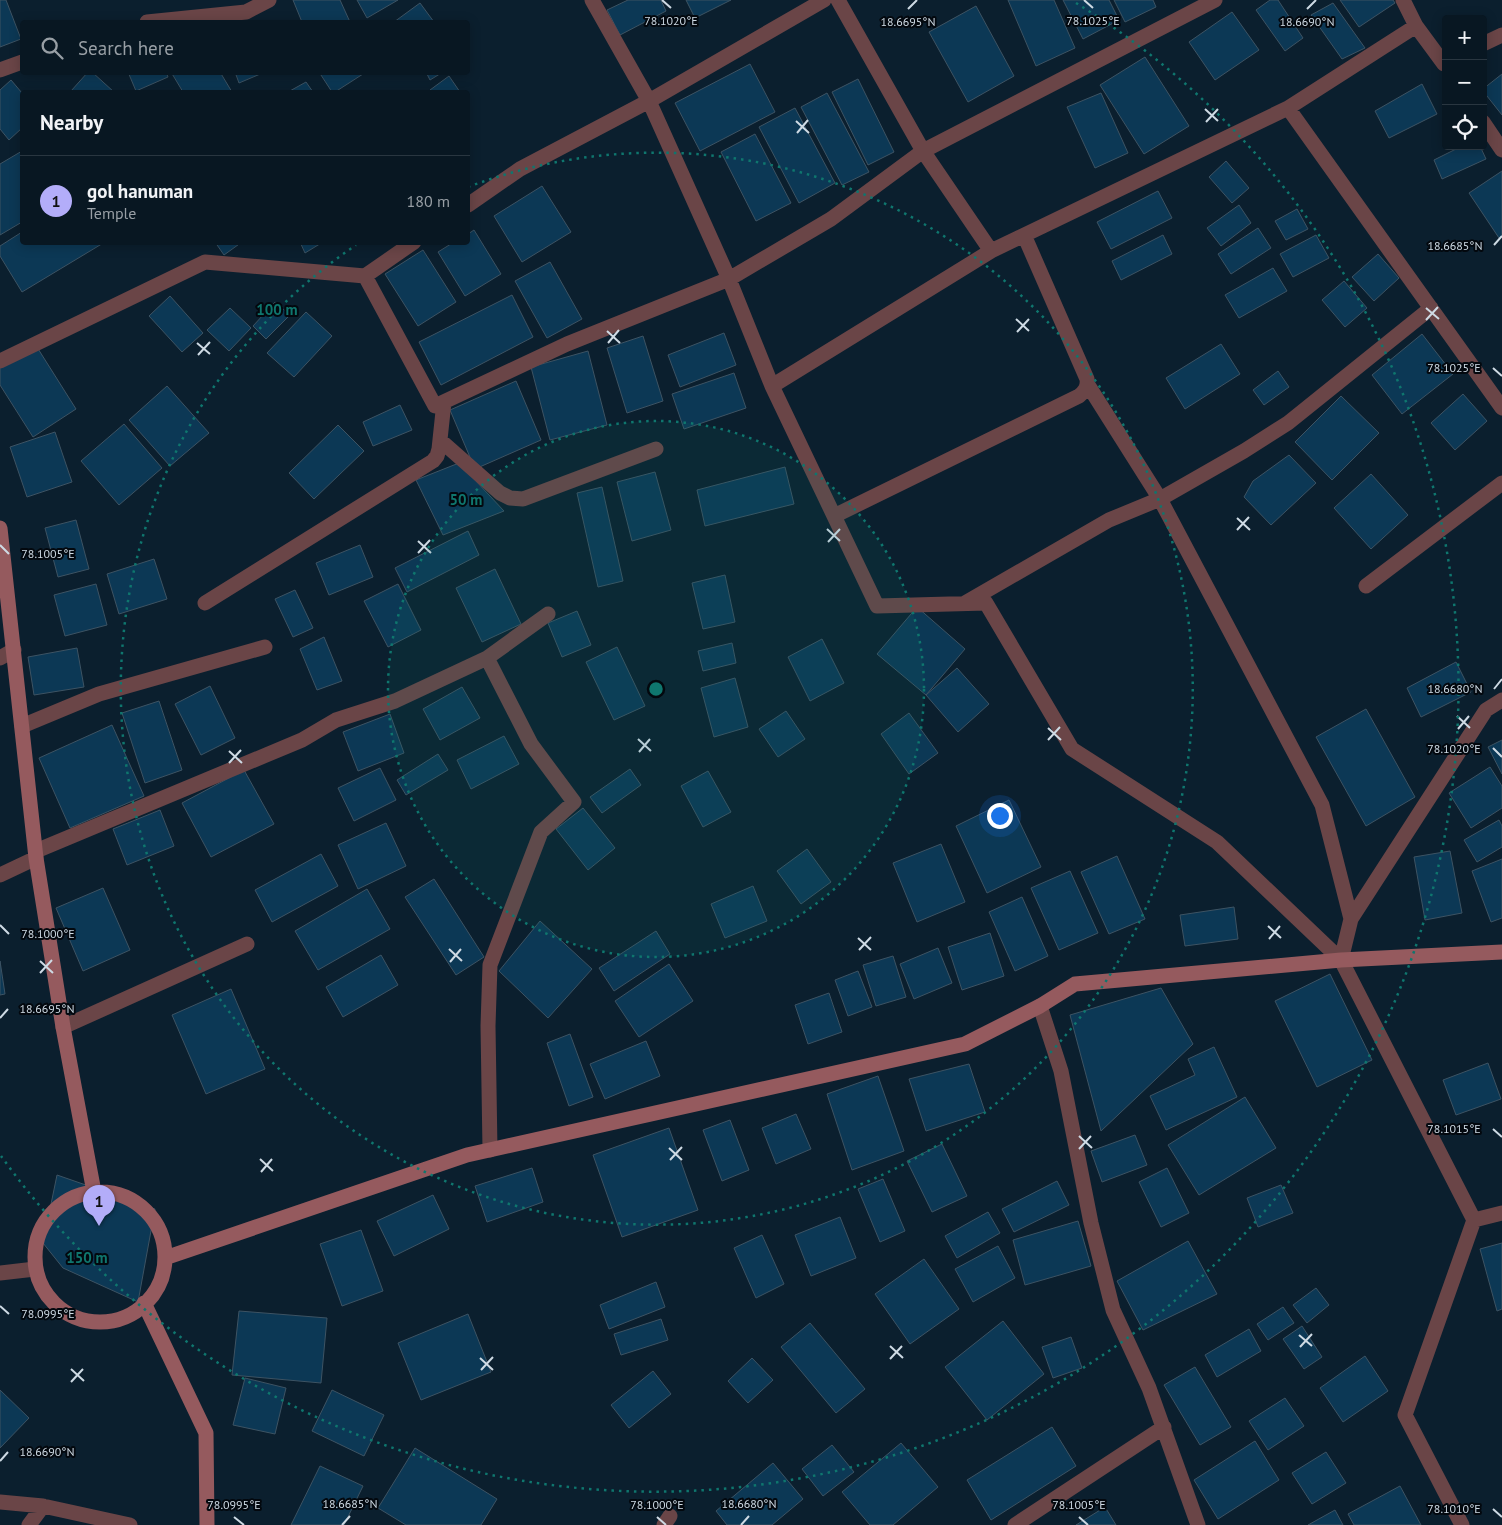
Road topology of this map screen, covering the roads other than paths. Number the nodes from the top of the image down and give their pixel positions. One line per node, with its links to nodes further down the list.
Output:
1 (269, 0): 7 (street)
2 (592, 0): 14 (street)
3 (824, 0): 14 (street)
4 (838, 0): 18 (street)
5 (1215, 0): 18 (street)
6 (1403, 0): 8 (street)
7 (167, 20)
8 (1416, 26): 11 (street); 15 (street)
9 (1502, 35): 10 (street)
10 (1487, 42)
11 (1442, 61)
12 (20, 63): 13 (street)
13 (0, 70)
14 (649, 101): 19 (street); 24 (street)
15 (1288, 108): 20 (street); 25 (street)
16 (1487, 128): 17 (street)
17 (1502, 150)
18 (923, 151): 22 (street); 24 (street)
19 (470, 204)
20 (1024, 235): 22 (street); 27 (street)
21 (410, 245): 23 (street)
22 (991, 251): 28 (street)
23 (365, 276): 26 (street); 29 (street)
24 (729, 279): 28 (street); 29 (street)
25 (1431, 308): 30 (street); 34 (street)
26 (0, 361)
27 (1088, 385): 34 (street); 35 (street)
28 (772, 386): 35 (street)
29 (444, 402): 31 (street)
30 (1502, 408)
31 (440, 440): 32 (street); 38 (street)
32 (656, 450)
33 (1502, 483): 37 (street)
34 (1160, 499): 39 (street); 49 (street)
35 (834, 516): 39 (street)
36 (0, 528): 42 (street)
37 (1366, 586)
38 (204, 603)
39 (964, 604): 52 (street)
40 (548, 614): 44 (street)
41 (264, 647): 46 (street)
42 (14, 650): 43 (street); 46 (street)
43 (0, 658)
44 (486, 658): 47 (street); 55 (street)
45 (1502, 700): 49 (street)
46 (22, 726): 47 (street)
47 (36, 855): 48 (street); 54 (street)
48 (0, 875)
49 (1351, 919): 52 (street)
50 (247, 944): 54 (street)
51 (1502, 952): 52 (street)
52 (1341, 960): 53 (street); 58 (street)
53 (1040, 1006): 55 (street); 63 (street)
54 (63, 1027): 56 (street)
55 (490, 1150): 59 (street)
56 (94, 1192): 59 (street); 60 (street)
57 (1502, 1213): 58 (street)
58 (1474, 1220): 71 (street)
59 (165, 1258): 62 (street)
60 (35, 1269): 61 (street); 62 (street)
61 (0, 1273)
62 (144, 1303): 68 (street)
63 (1164, 1427): 69 (street); 70 (street)
64 (0, 1502): 65 (street)
65 (43, 1506): 66 (street); 67 (street)
66 (29, 1525)
67 (130, 1525)
68 (207, 1525)
69 (1015, 1525)
70 (1198, 1525)
71 (1462, 1525)

